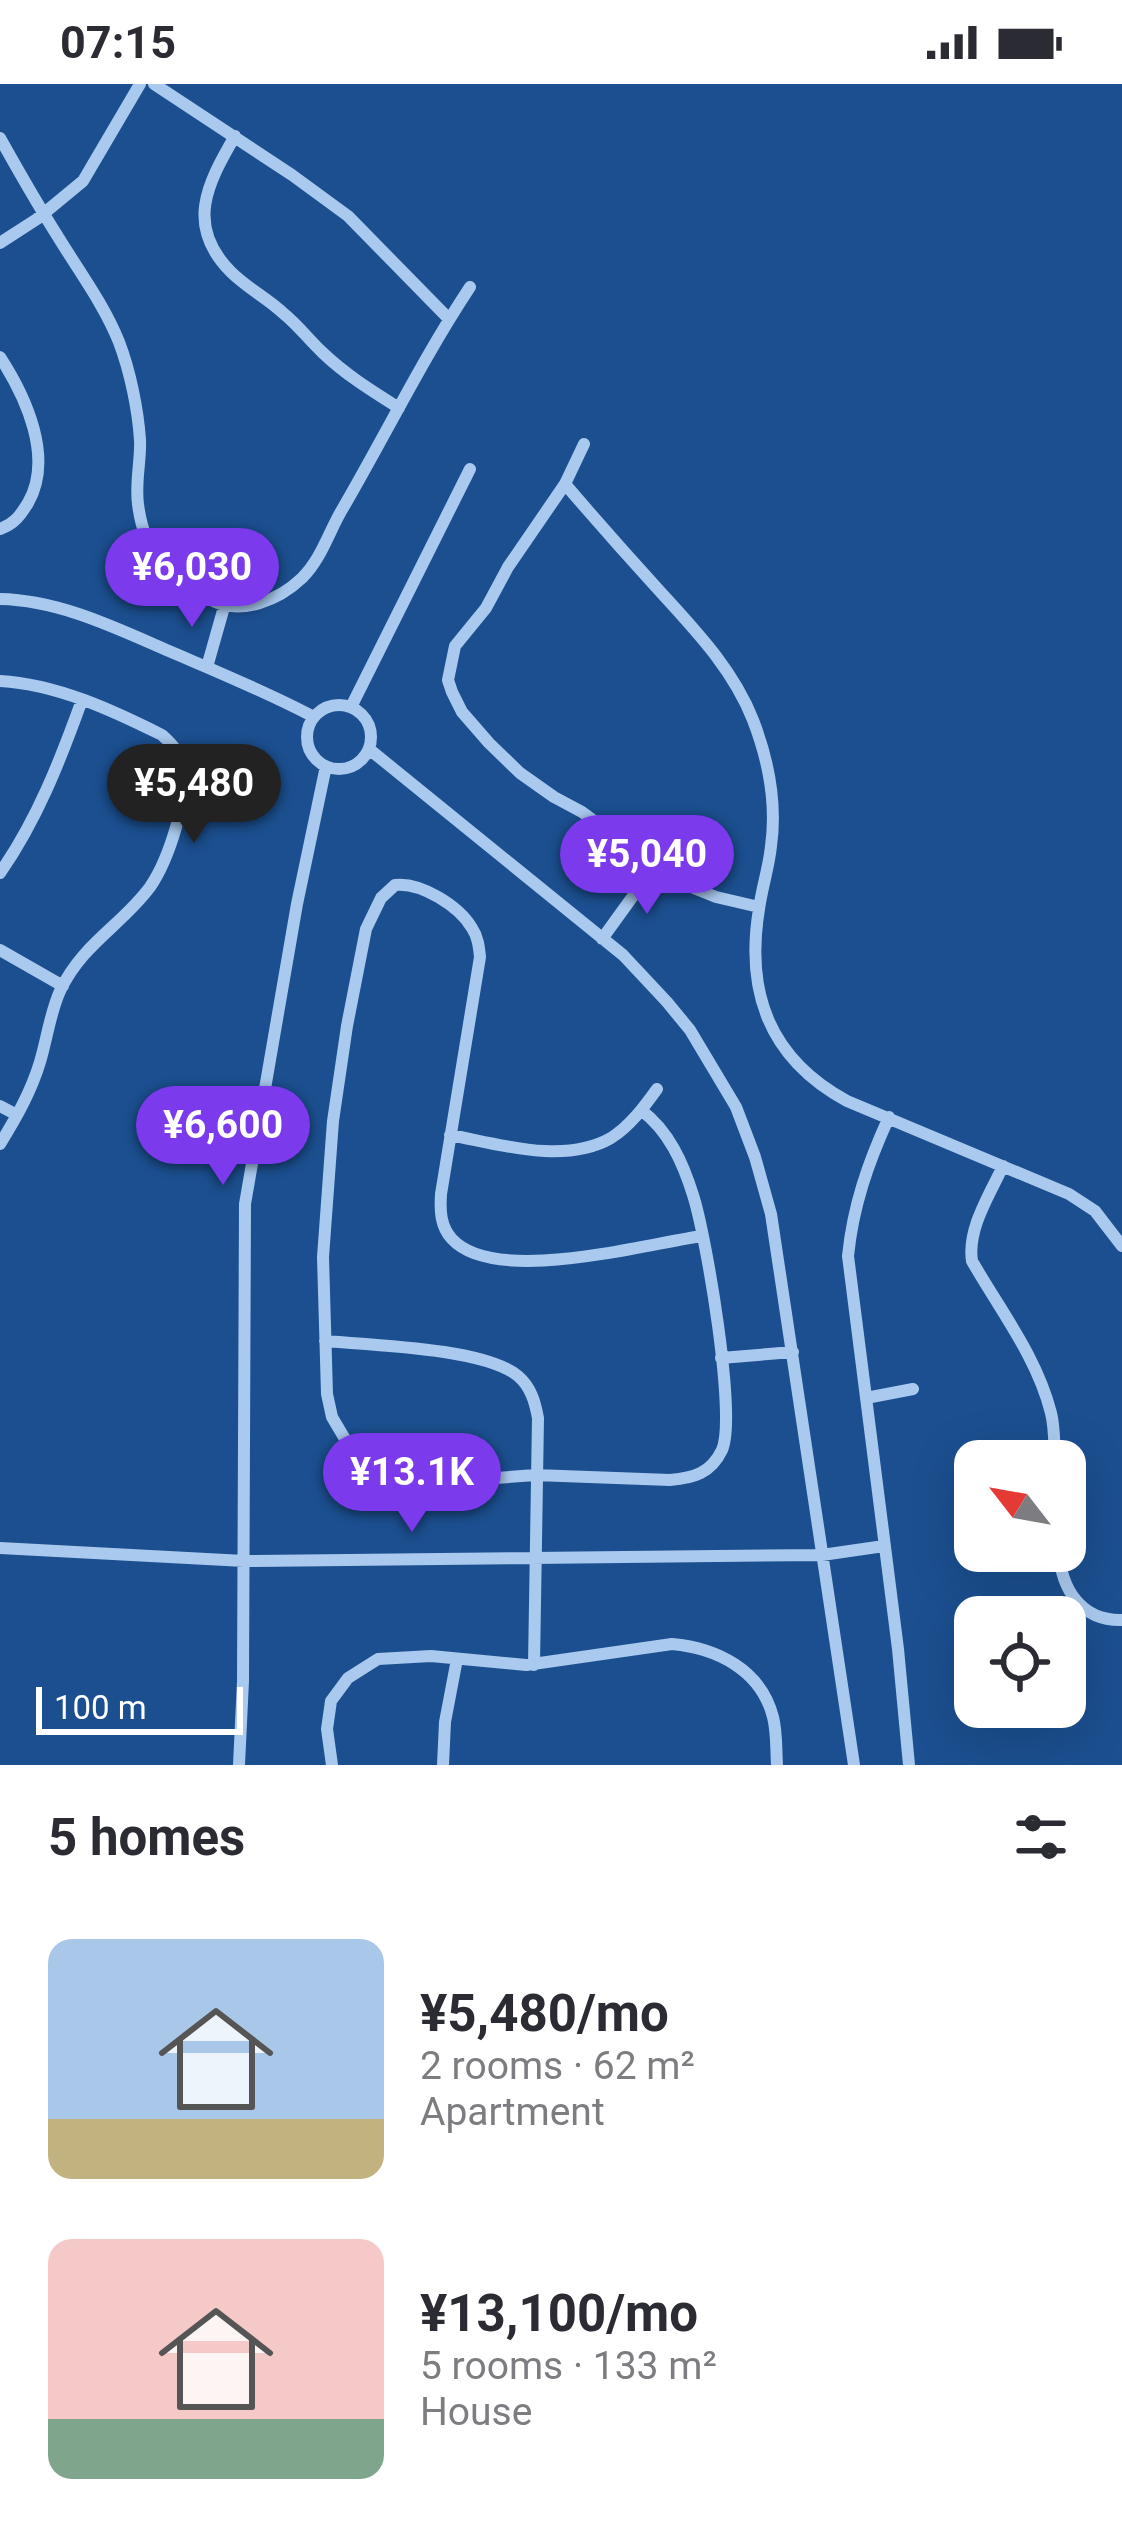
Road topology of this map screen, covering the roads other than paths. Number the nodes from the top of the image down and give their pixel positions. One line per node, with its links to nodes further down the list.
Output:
1 (140, 84): 5 (street)
2 (154, 84): 3 (street)
3 (235, 136): 8 (street); 10 (street)
4 (0, 138): 5 (street)
5 (45, 213): 6 (street); 16 (street)
6 (0, 243)
7 (470, 287): 8 (street)
8 (449, 319): 10 (street)
9 (0, 357): 14 (street)
10 (399, 408): 16 (street)
11 (584, 444): 13 (street)
12 (470, 469): 20 (street)
13 (565, 484): 24 (street); 26 (street)
14 (0, 529)
15 (0, 599): 17 (street)
16 (224, 607): 17 (street)
17 (207, 667): 21 (street)
18 (0, 681): 19 (street)
19 (82, 700): 25 (street); 29 (street)
20 (350, 707): 21 (street); 22 (street)
21 (314, 717): 23 (street)
22 (369, 749): 23 (street); 27 (street)
23 (326, 766): 51 (street)
24 (654, 867): 26 (street); 27 (street)
25 (0, 873)
26 (759, 907): 34 (street)
27 (602, 939): 41 (street)
28 (0, 950): 29 (street)
29 (63, 986): 33 (street)
30 (657, 1089): 32 (street)
31 (0, 1106): 33 (street)
32 (641, 1110): 35 (street); 38 (street)
33 (17, 1115): 36 (street)
34 (890, 1117): 37 (street); 44 (street)
35 (450, 1135): 38 (street); 40 (street)
36 (0, 1144)
37 (1003, 1166): 39 (street); 45 (street)
38 (702, 1236): 42 (street)
39 (1122, 1246)
40 (325, 1341): 46 (street); 46 (street)
41 (793, 1352): 42 (street); 49 (street)
42 (721, 1358): 46 (street)
43 (913, 1389): 44 (street)
44 (866, 1398): 47 (street)
45 (1054, 1440)
46 (536, 1475): 50 (street)
47 (884, 1546): 49 (street); 61 (street)
48 (0, 1548): 51 (street)
49 (822, 1555): 50 (street); 60 (street)
50 (537, 1558): 51 (street); 55 (street)
51 (244, 1561): 56 (street)
52 (1062, 1572): 53 (street)
53 (1122, 1620)
54 (457, 1659): 55 (street); 57 (street); 58 (street)
55 (534, 1665): 59 (street)
56 (238, 1765)
57 (332, 1765)
58 (443, 1765)
59 (777, 1765)
60 (854, 1765)
61 (909, 1765)

